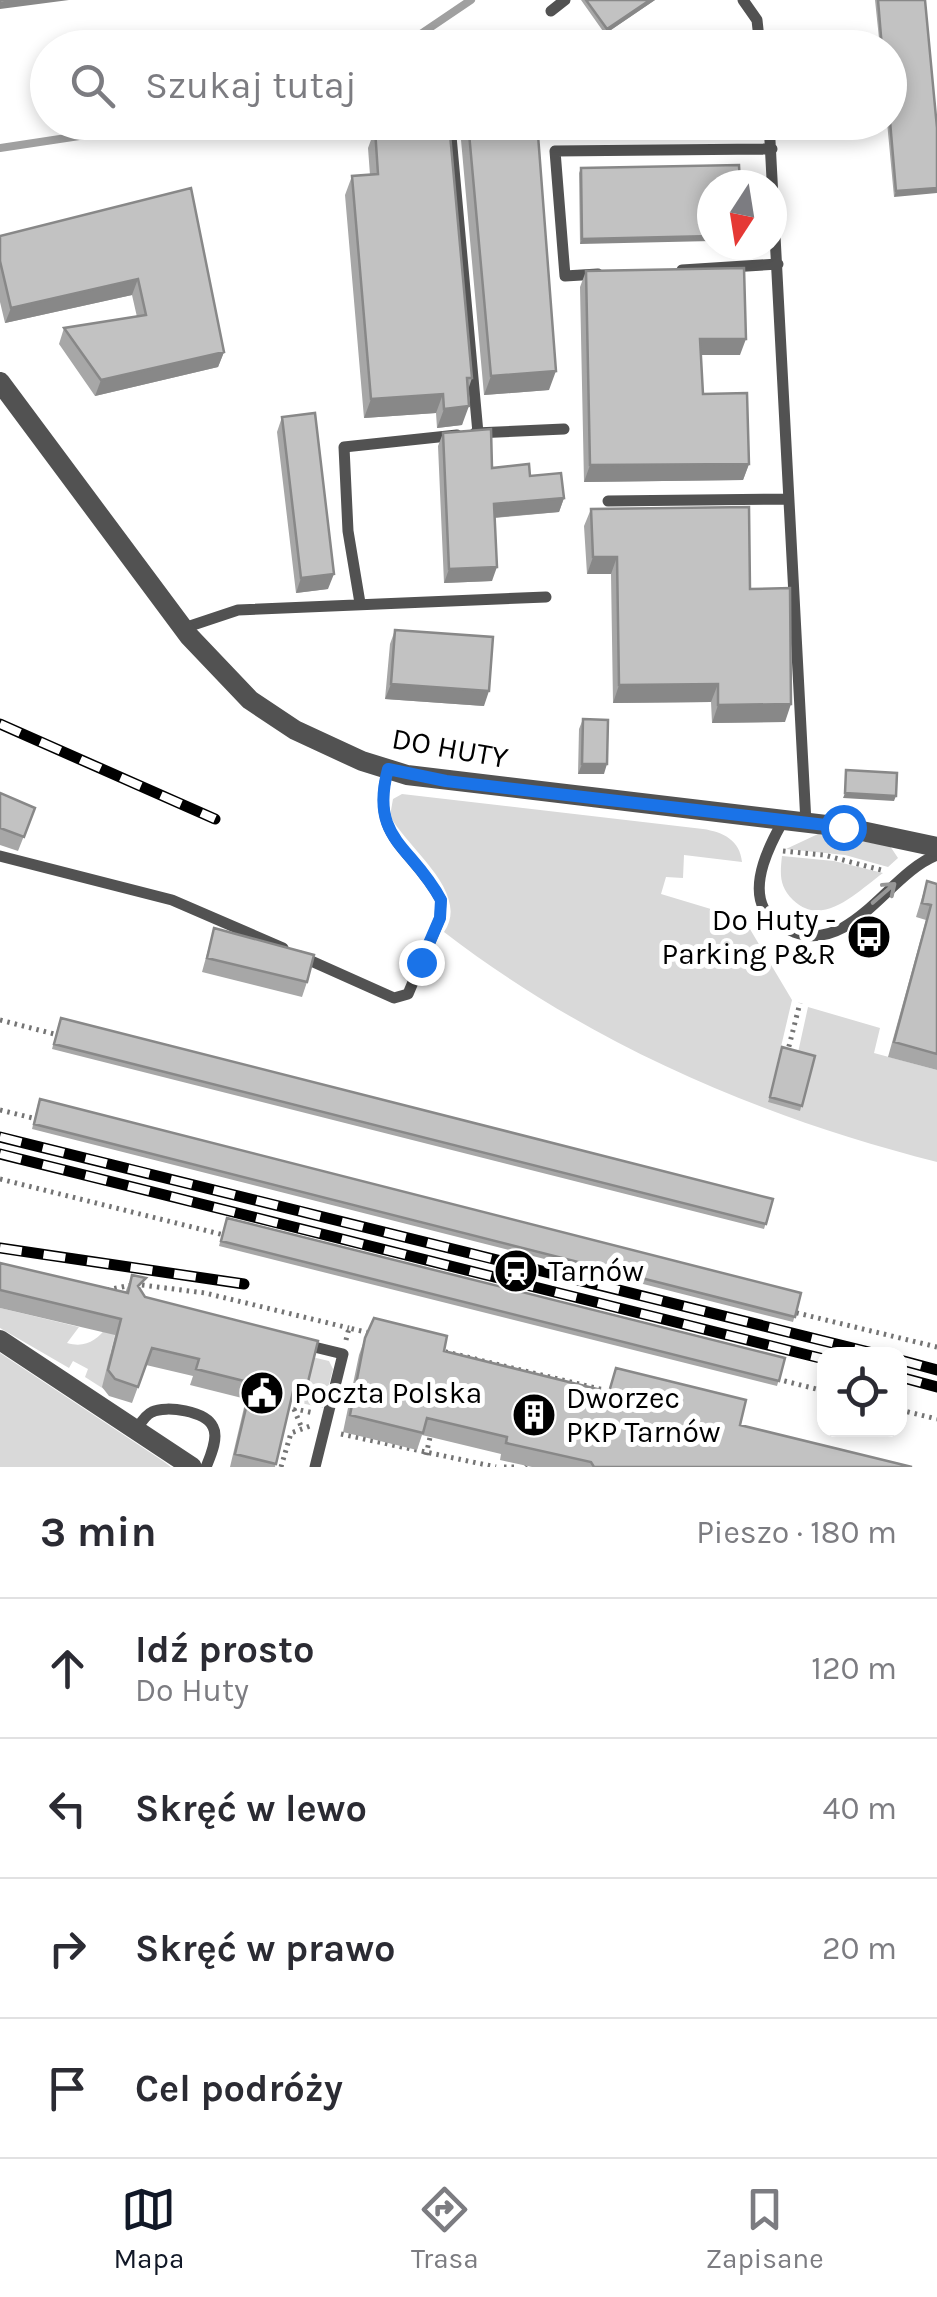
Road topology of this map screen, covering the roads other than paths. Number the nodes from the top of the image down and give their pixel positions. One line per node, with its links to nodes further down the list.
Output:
1 (566, 0): 3 (lane)
2 (744, 0): 4 (lane)
3 (551, 11)
4 (758, 30)
5 (451, 140): 13 (lane)
6 (771, 140): 7 (lane)
7 (772, 149): 8 (lane); 10 (lane)
8 (778, 264): 9 (lane); 14 (lane)
9 (662, 271)
10 (604, 274)
11 (0, 382): 18 (street, DO HUTY)
12 (564, 429): 13 (lane)
13 (478, 433): 17 (lane)
14 (788, 499): 15 (lane); 21 (lane)
15 (608, 501)
16 (546, 597): 17 (lane)
17 (360, 603): 18 (lane)
18 (184, 628): 19 (street, DO HUTY)
19 (388, 769): 20 (street, DO HUTY); 23 (lane)
20 (783, 821): 21 (street, DO HUTY); 22 (lane, one-way to 22)
21 (806, 823): 22 (street, DO HUTY)
22 (937, 851)
23 (0, 856)
24 (0, 1340): 26 (street)
25 (288, 1340): 29 (lane)
26 (136, 1430): 27 (street); 28 (lane)
27 (192, 1467)
28 (206, 1467)
29 (315, 1467)

